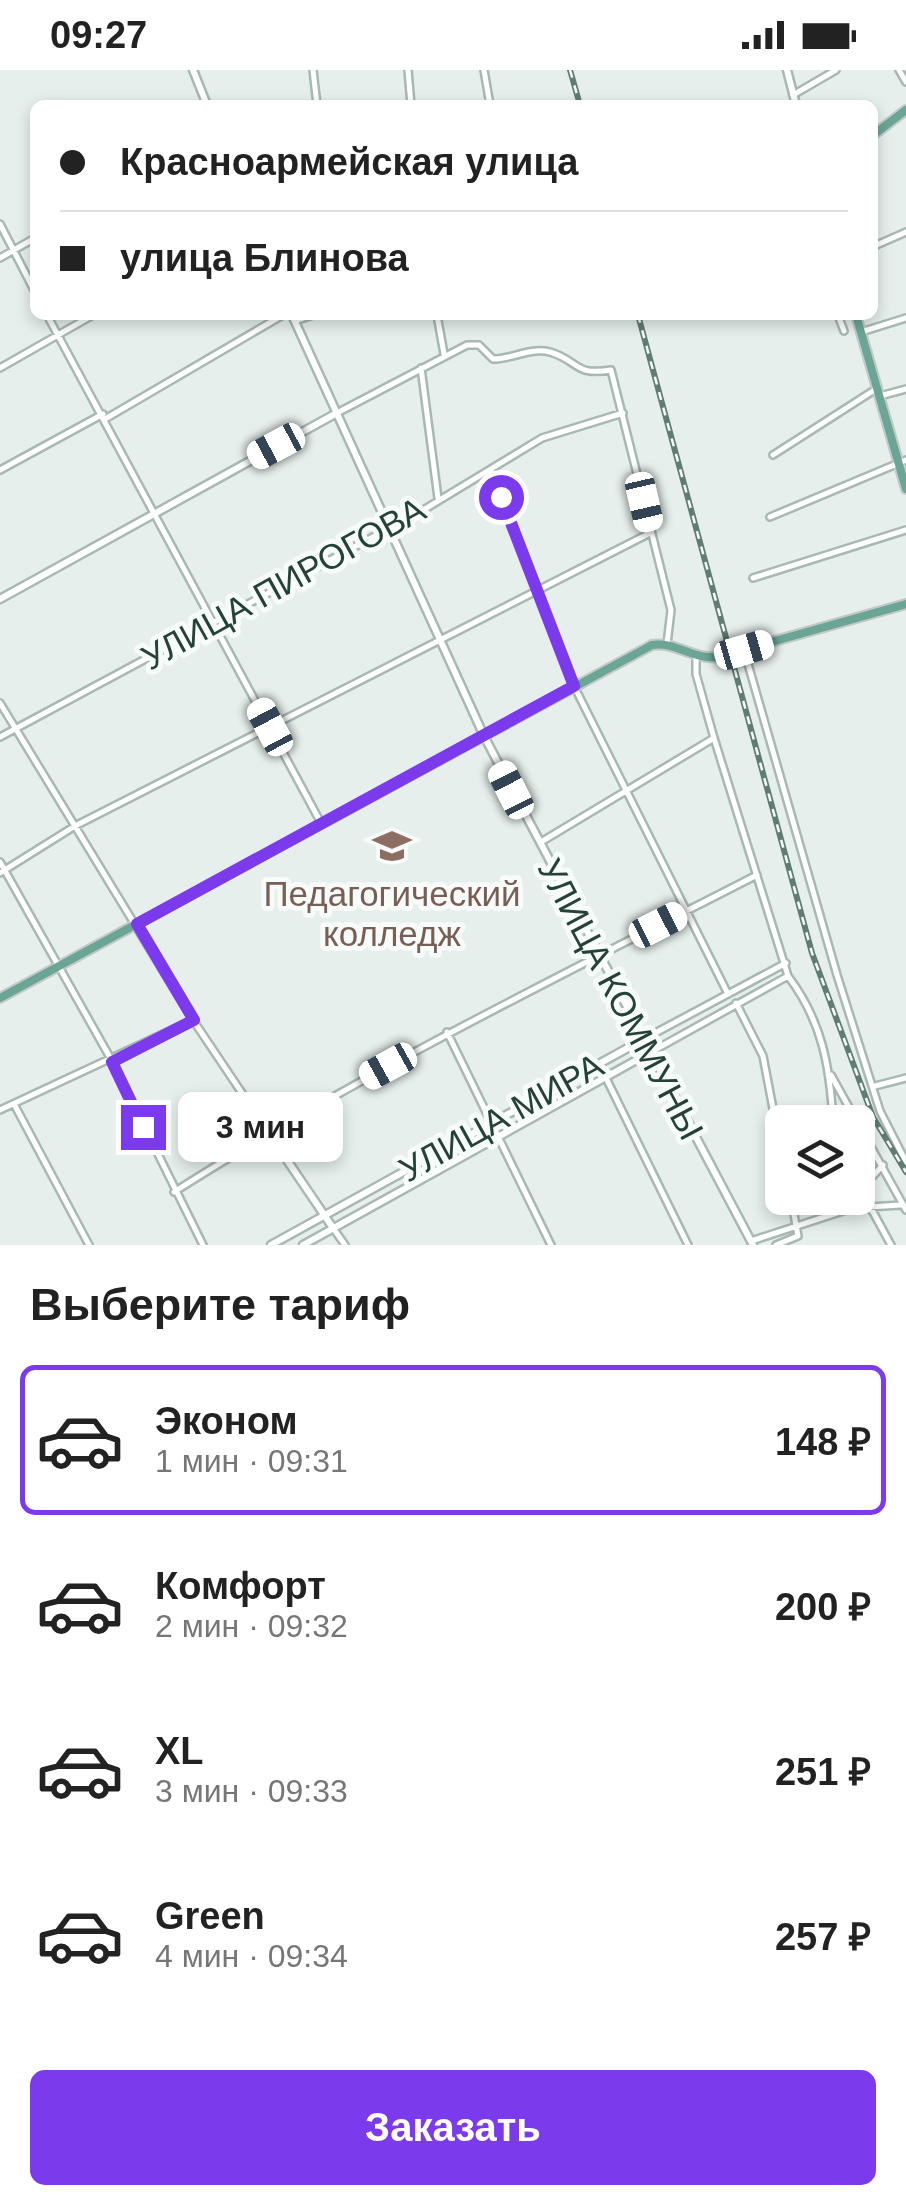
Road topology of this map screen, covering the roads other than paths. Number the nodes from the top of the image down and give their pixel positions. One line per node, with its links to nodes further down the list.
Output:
1 (193, 70): 10 (street)
2 (313, 70): 11 (street)
3 (408, 70): 12 (street)
4 (484, 70): 13 (street)
5 (787, 70): 9 (street)
6 (836, 70): 9 (street)
7 (899, 70): 8 (street)
8 (906, 82)
9 (793, 96): 14 (street)
10 (205, 100)
11 (316, 100)
12 (411, 100)
13 (489, 100)
14 (794, 100)
15 (906, 110): 16 (main road)
16 (878, 131)
17 (0, 224): 21 (street)
18 (906, 232): 20 (street)
19 (30, 241): 21 (street)
20 (878, 244)
21 (13, 250): 22 (street); 23 (street)
22 (0, 258)
23 (30, 282)
24 (906, 318): 33 (street)
25 (50, 320): 34 (street)
26 (84, 320): 34 (street)
27 (274, 320): 42 (street)
28 (295, 320): 41 (street, УЛИЦА КОММУНЫ)
29 (438, 320): 35 (street)
30 (840, 320): 32 (street)
31 (857, 320): 33 (main road)
32 (844, 332)
33 (861, 332): 39 (main road)
34 (58, 335): 36 (street); 42 (street)
35 (444, 354): 37 (street); 40 (street)
36 (0, 368)
37 (420, 368): 41 (street); 48 (street)
38 (906, 389): 39 (street)
39 (879, 392): 43 (street); 44 (main road)
40 (624, 413): 46 (street, УЛИЦА ПИРОГОВА); 53 (street)
41 (336, 414): 49 (street); 51 (street, УЛИЦА КОММУНЫ)
42 (104, 416): 45 (street); 49 (street)
43 (773, 455)
44 (902, 461): 47 (main road); 50 (street)
45 (0, 470)
46 (490, 472): 48 (street, УЛИЦА ПИРОГОВА); 55 (street)
47 (906, 489)
48 (438, 498): 51 (street, УЛИЦА ПИРОГОВА)
49 (156, 511): 56 (street); 58 (street)
50 (770, 517)
51 (386, 527): 58 (street, УЛИЦА ПИРОГОВА); 59 (street, УЛИЦА КОММУНЫ)
52 (906, 530): 54 (street)
53 (650, 532): 55 (street); 60 (street)
54 (753, 578)
55 (534, 592): 59 (street); 63 (street)
56 (0, 599)
57 (906, 604): 61 (main road)
58 (215, 622): 65 (street); 66 (street, УЛИЦА ПИРОГОВА)
59 (438, 638): 65 (street); 67 (street, УЛИЦА КОММУНЫ)
60 (667, 644): 62 (main road); 63 (main road)
61 (744, 650): 62 (main road); 94 (street)
62 (696, 656): 69 (street)
63 (574, 686): 67 (main road); 70 (street)
64 (0, 703): 66 (street)
65 (270, 727): 71 (street); 72 (street)
66 (15, 728): 68 (street, УЛИЦА ПИРОГОВА); 72 (street)
67 (484, 736): 71 (main road); 73 (street, УЛИЦА КОММУНЫ)
68 (0, 737)
69 (714, 738): 70 (street); 76 (street)
70 (623, 789): 73 (street); 77 (street)
71 (322, 825): 78 (main road)
72 (75, 826): 75 (street); 78 (street)
73 (538, 844): 79 (street, УЛИЦА КОММУНЫ)
74 (0, 862): 75 (street)
75 (2, 871): 81 (street)
76 (757, 875): 77 (street); 80 (street)
77 (688, 910): 79 (street); 83 (street)
78 (137, 924): 81 (main road); 86 (street)
79 (598, 955): 87 (street); 88 (street, УЛИЦА КОММУНЫ)
80 (786, 963): 82 (street); 83 (street, УЛИЦА МИРА)
81 (60, 966): 84 (main road); 90 (street)
82 (788, 976): 85 (street, УЛИЦА МИРА); 91 (street)
83 (726, 992): 88 (street, УЛИЦА МИРА)
84 (0, 998)
85 (736, 1003): 89 (street, УЛИЦА МИРА); 96 (street)
86 (194, 1020): 90 (street); 100 (street)
87 (448, 1032): 99 (street); 100 (street)
88 (644, 1039): 89 (street, УЛИЦА КОММУНЫ); 99 (street, УЛИЦА МИРА)
89 (650, 1052): 92 (street, УЛИЦА МИРА); 114 (street, УЛИЦА КОММУНЫ)
90 (112, 1062): 95 (street); 105 (street)
91 (830, 1072): 97 (street); 103 (street)
92 (605, 1076): 101 (street, УЛИЦА МИРА); 121 (street)
93 (906, 1078): 94 (street)
94 (875, 1086): 102 (street)
95 (14, 1104): 98 (street); 115 (street)
96 (772, 1105)
97 (833, 1105)
98 (0, 1110)
99 (491, 1122): 101 (street); 111 (street, УЛИЦА МИРА)
100 (268, 1132): 105 (street); 111 (street)
101 (498, 1134): 113 (street, УЛИЦА МИРА); 120 (street)
102 (906, 1162)
103 (883, 1164): 104 (street); 107 (street)
104 (875, 1173)
105 (174, 1192): 116 (street)
106 (875, 1206): 107 (street)
107 (904, 1207)
108 (794, 1215): 112 (street)
109 (833, 1215): 112 (street)
110 (873, 1215): 123 (street)
111 (324, 1216): 113 (street); 117 (street, УЛИЦА МИРА)
112 (796, 1225): 114 (street); 122 (street)
113 (332, 1228): 118 (street, УЛИЦА МИРА); 119 (street)
114 (749, 1244)
115 (89, 1245)
116 (203, 1245)
117 (271, 1245)
118 (303, 1245)
119 (345, 1245)
120 (552, 1245)
121 (688, 1245)
122 (776, 1245)
123 (891, 1245)

